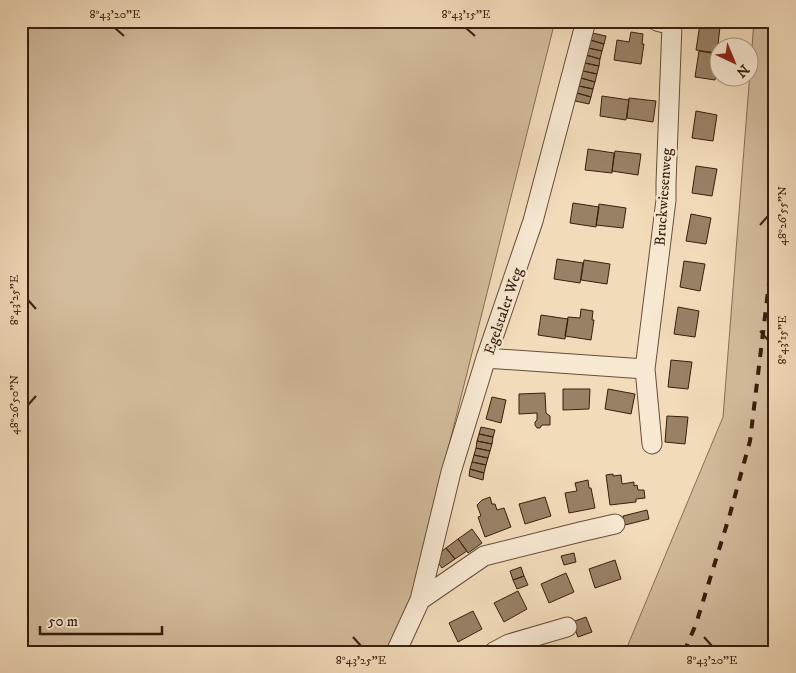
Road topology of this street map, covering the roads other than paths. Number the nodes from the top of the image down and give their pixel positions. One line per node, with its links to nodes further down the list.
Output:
1 (586, 21): 3 (street, Egelstaler Weg)
2 (667, 22): 4 (street, Bruckwiesenweg)
3 (486, 358): 4 (street); 7 (street, Egelstaler Weg)
4 (645, 369): 5 (street, Bruckwiesenweg)
5 (652, 444)
6 (615, 524): 7 (street)
7 (420, 600): 9 (street, Egelstaler Weg)
8 (567, 627): 10 (street)
9 (396, 652)
10 (494, 652)

